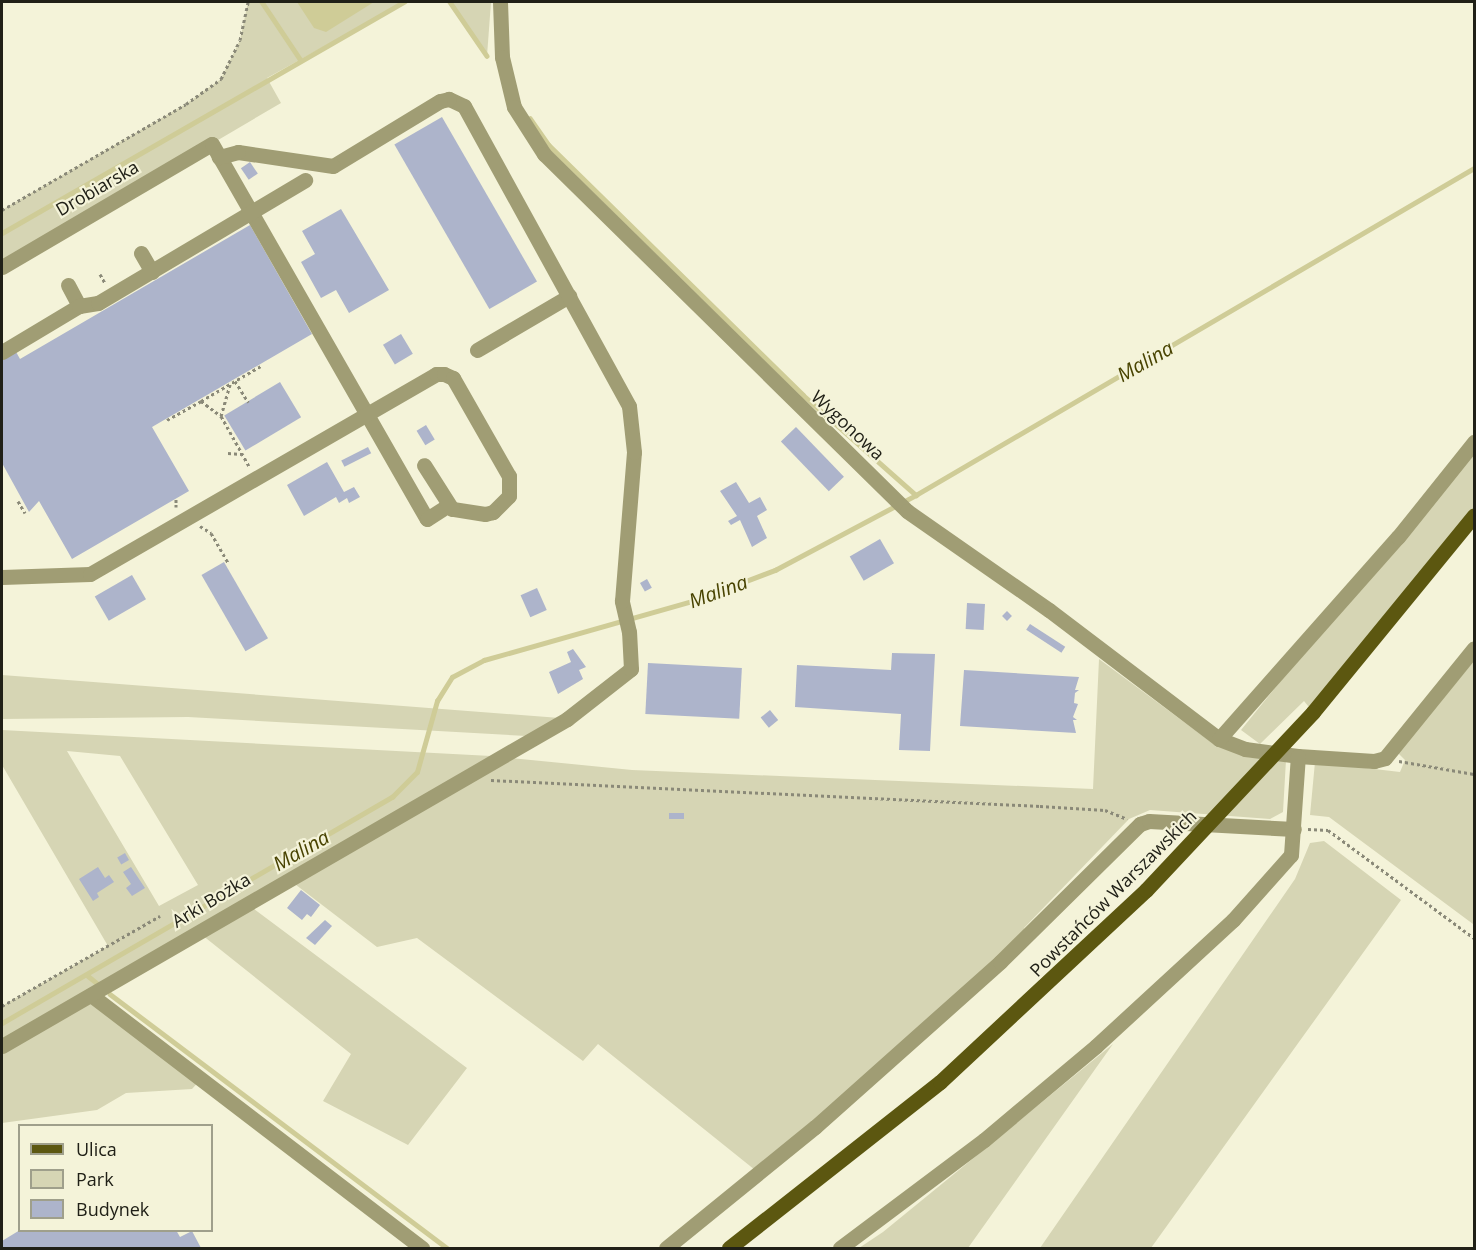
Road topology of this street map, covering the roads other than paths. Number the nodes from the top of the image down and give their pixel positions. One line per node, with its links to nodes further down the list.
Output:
1 (500, 2): 20 (street, Wygonowa)
2 (215, 150): 4 (street); 6 (street, Drobiarska); 9 (street)
3 (305, 180): 4 (street)
4 (251, 212): 7 (street); 13 (street)
5 (141, 253): 7 (street)
6 (2, 267)
7 (152, 272): 10 (street)
8 (68, 285): 10 (street)
9 (569, 296): 11 (street); 23 (street, Arki Bożka)
10 (79, 306): 12 (street)
11 (477, 350)
12 (2, 352)
13 (367, 413): 16 (street); 16 (street); 18 (street)
14 (1474, 442): 20 (street)
15 (424, 465): 16 (street)
16 (447, 506)
17 (1474, 514): 27 (main road, Powstańców Warszawskich, bridge)
18 (2, 577)
19 (1474, 648): 21 (street, Wygonowa)
20 (1219, 739): 21 (street, Wygonowa)
21 (1298, 756): 22 (street)
22 (1294, 829): 26 (street); 28 (street)
23 (91, 995): 24 (street, Arki Bożka); 25 (street)
24 (2, 1046)
25 (422, 1248)
26 (666, 1248)
27 (729, 1248)
28 (840, 1248)

